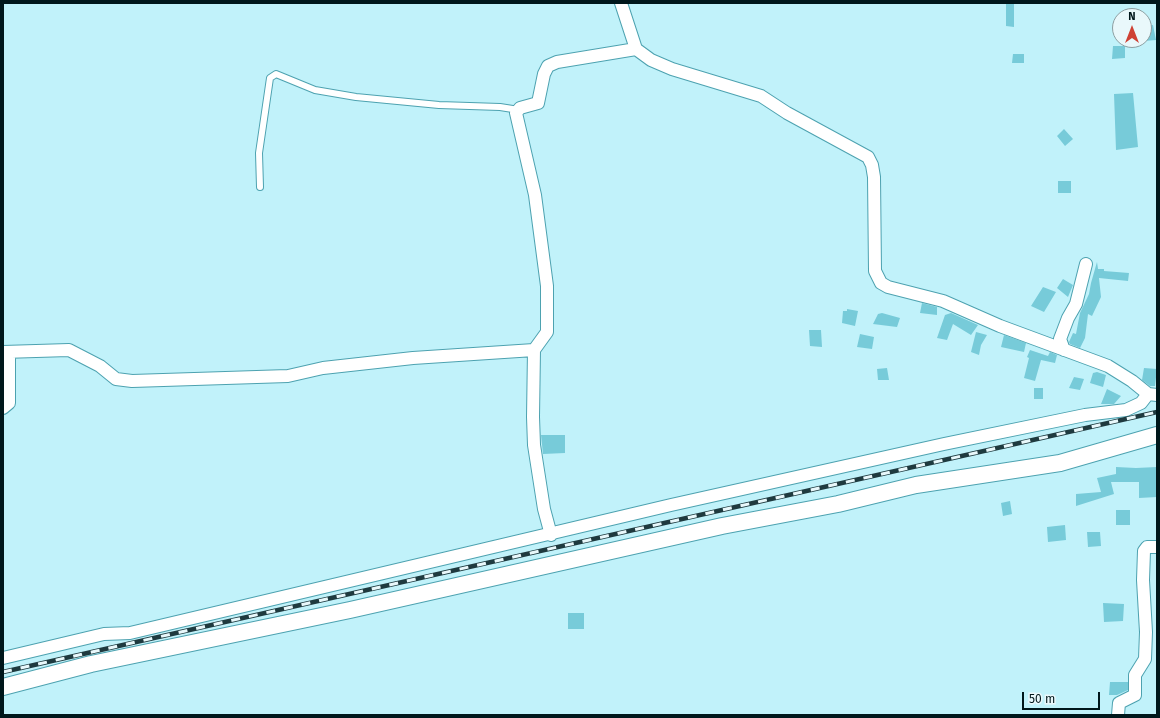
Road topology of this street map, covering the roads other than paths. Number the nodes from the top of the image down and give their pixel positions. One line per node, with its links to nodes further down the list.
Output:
1 (621, 3): 2 (street)
2 (636, 49): 3 (street); 7 (street)
3 (519, 110): 4 (lane); 6 (street)
4 (260, 187)
5 (1086, 264): 7 (street)
6 (534, 350): 8 (street); 12 (street)
7 (1064, 350): 9 (street)
8 (6, 352): 10 (street)
9 (1153, 395): 12 (street)
10 (3, 408)
11 (1157, 435): 15 (street)
12 (552, 535): 14 (street)
13 (1157, 547): 16 (street)
14 (3, 658)
15 (3, 687)
16 (1118, 715)

